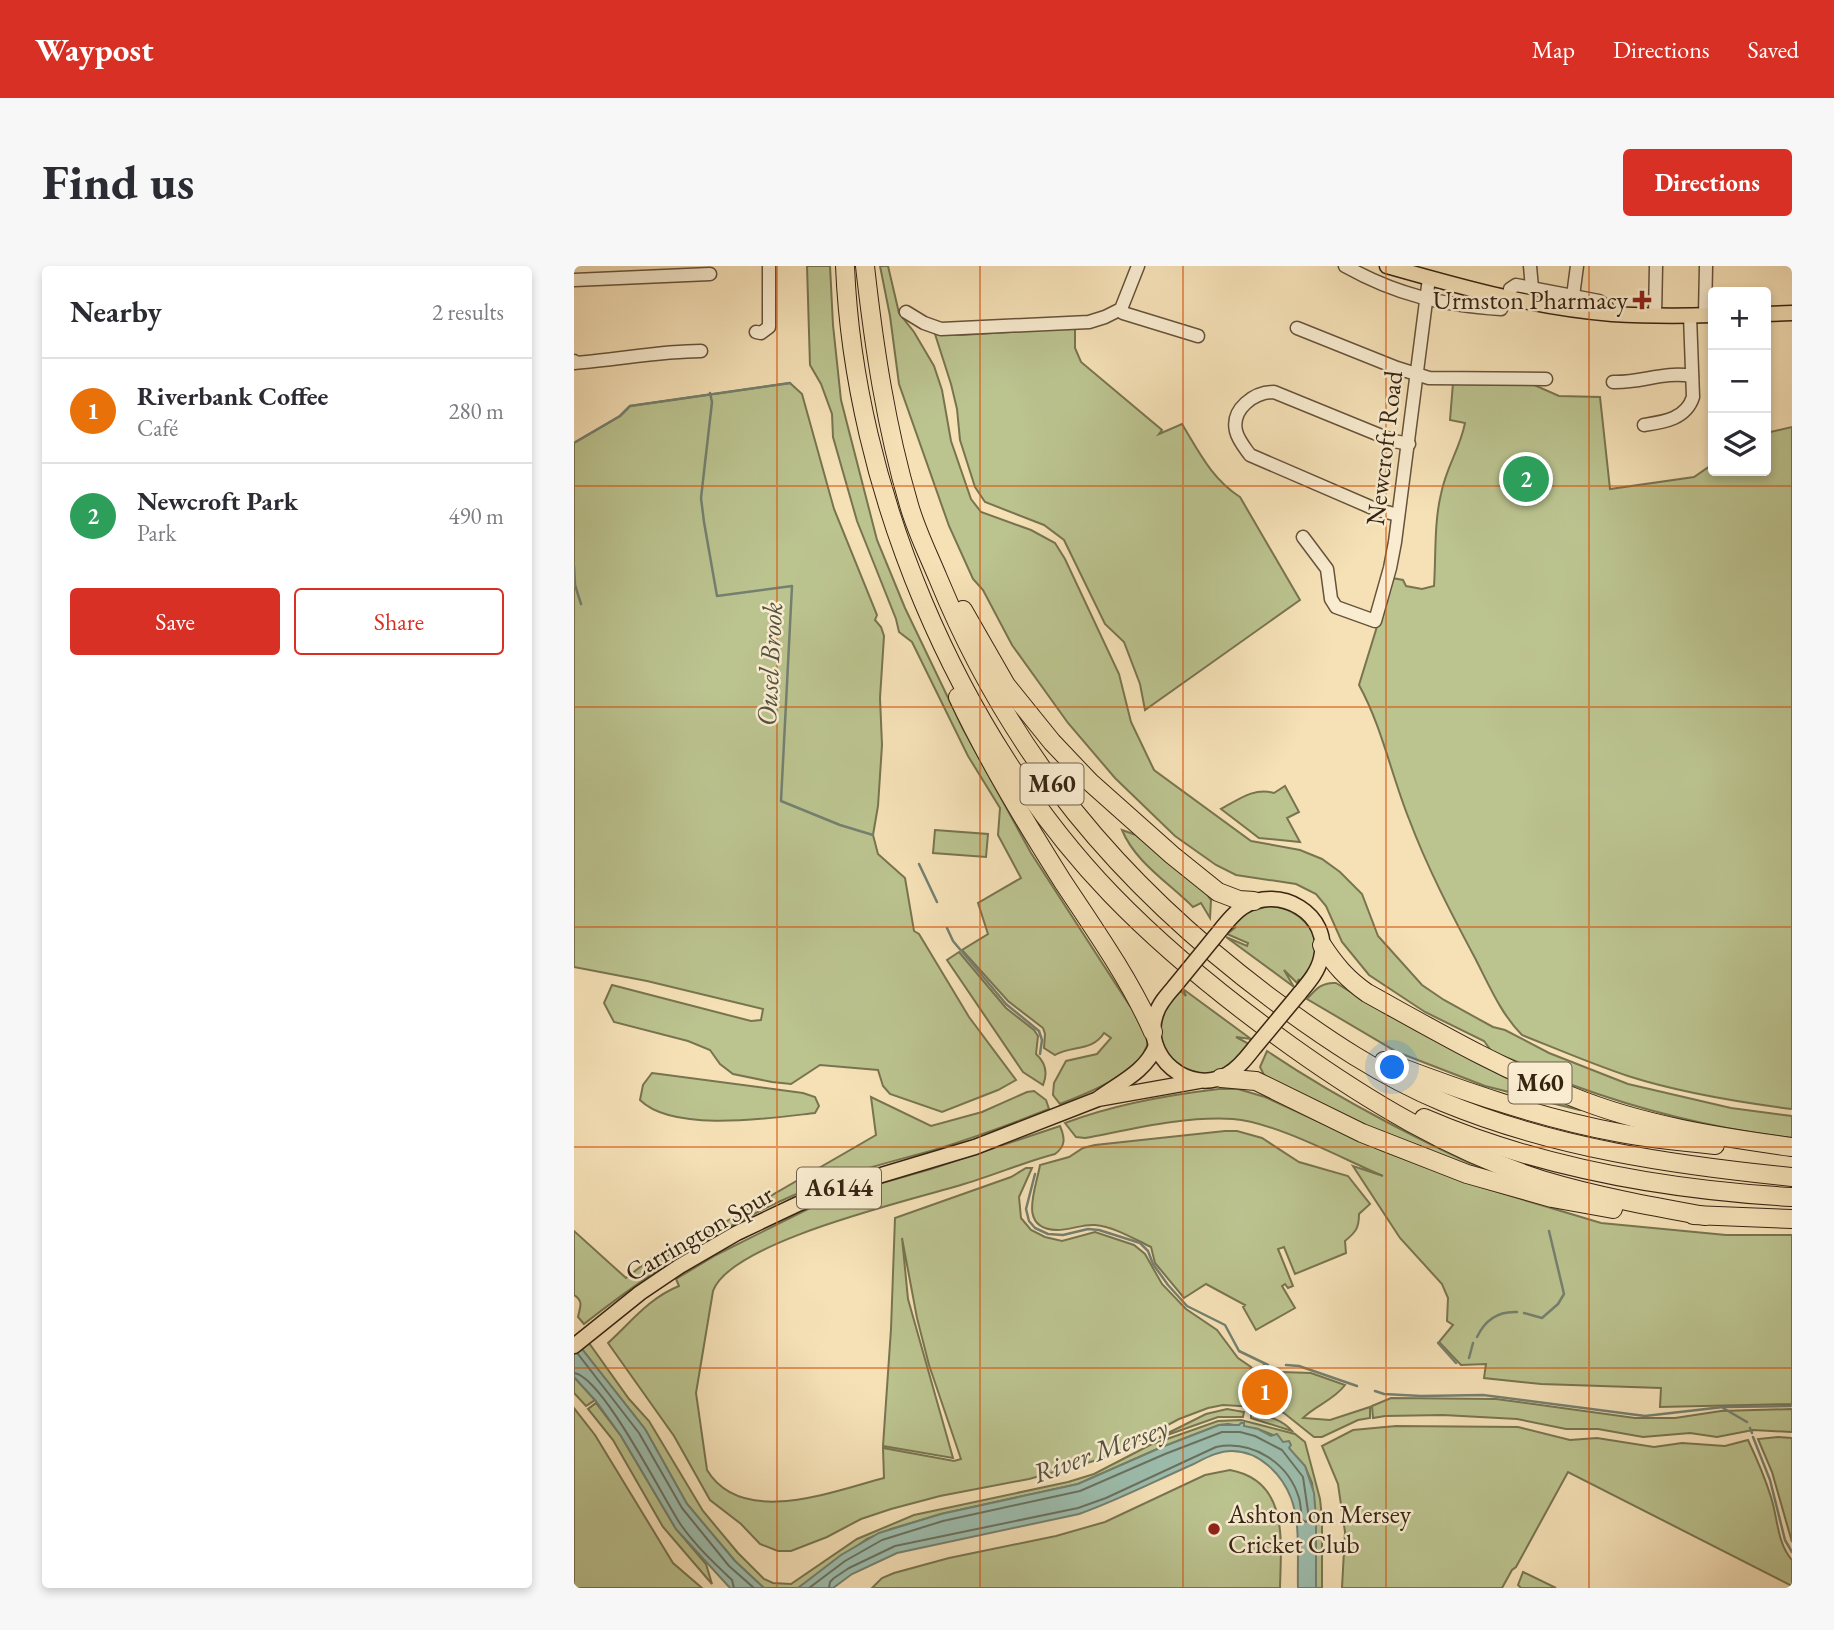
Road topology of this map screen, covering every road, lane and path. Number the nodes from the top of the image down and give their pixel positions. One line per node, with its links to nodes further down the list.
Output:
1 (769, 266): 29 (street)
2 (845, 266): 44 (highway, M60)
3 (865, 266): 41 (highway, M60)
4 (1138, 266): 20 (street)
5 (1345, 266): 18 (street)
6 (1387, 266): 11 (main road)
7 (1530, 266): 15 (street)
8 (1577, 266): 16 (street)
9 (1656, 266): 26 (street)
10 (1706, 266): 17 (street)
11 (1405, 268): 13 (main road)
12 (710, 274): 14 (street)
13 (1429, 278): 18 (street, Newcroft Road); 19 (main road)
14 (574, 280)
15 (1532, 288): 16 (street); 19 (street)
16 (1573, 296): 23 (street)
17 (1708, 299)
18 (1426, 300): 19 (street); 35 (street, Newcroft Road)
19 (1513, 303): 23 (main road)
20 (1121, 309): 21 (street); 30 (street)
21 (906, 312)
22 (1792, 313): 24 (main road)
23 (1610, 314): 26 (main road)
24 (1771, 314)
25 (1708, 315): 27 (main road)
26 (1655, 316): 27 (main road)
27 (1690, 316): 36 (street)
28 (1297, 328): 35 (street)
29 (756, 332)
30 (1198, 336)
31 (688, 351): 32 (street); 33 (street); 34 (street)
32 (701, 351)
33 (574, 362)
34 (688, 366)
35 (1417, 373): 37 (street); 40 (street, Newcroft Road)
36 (1692, 376): 38 (street); 39 (street)
37 (1546, 379)
38 (1614, 382)
39 (1644, 425)
40 (1409, 444): 42 (street, Newcroft Road); 42 (street)
41 (893, 446): 45 (highway, M60); 47 (highway, M60)
42 (1398, 515): 43 (street, Newcroft Road)
43 (1303, 537)
44 (919, 594): 48 (highway, M60); 49 (highway, M60)
45 (1254, 901): 46 (main road); 48 (main road, A6144, bridge)
46 (1322, 945): 50 (main road, bridge); 53 (highway, M60)
47 (1325, 1038): 54 (highway, M60); 55 (highway, M60)
48 (1155, 1039): 51 (main road); 52 (main road, Carrington Spur / A6144)
49 (1317, 1064): 56 (highway, M60); 57 (highway, M60)
50 (1221, 1078): 51 (main road, A6144); 57 (highway, M60)
51 (1199, 1081): 52 (main road, Carrington Spur / A6144)
52 (1098, 1099): 59 (main road, Carrington Spur / A6144)
53 (1792, 1147)
54 (1792, 1152)
55 (1792, 1177)
56 (1792, 1197)
57 (1704, 1216): 58 (highway, M60)
58 (1792, 1219)
59 (574, 1346)

